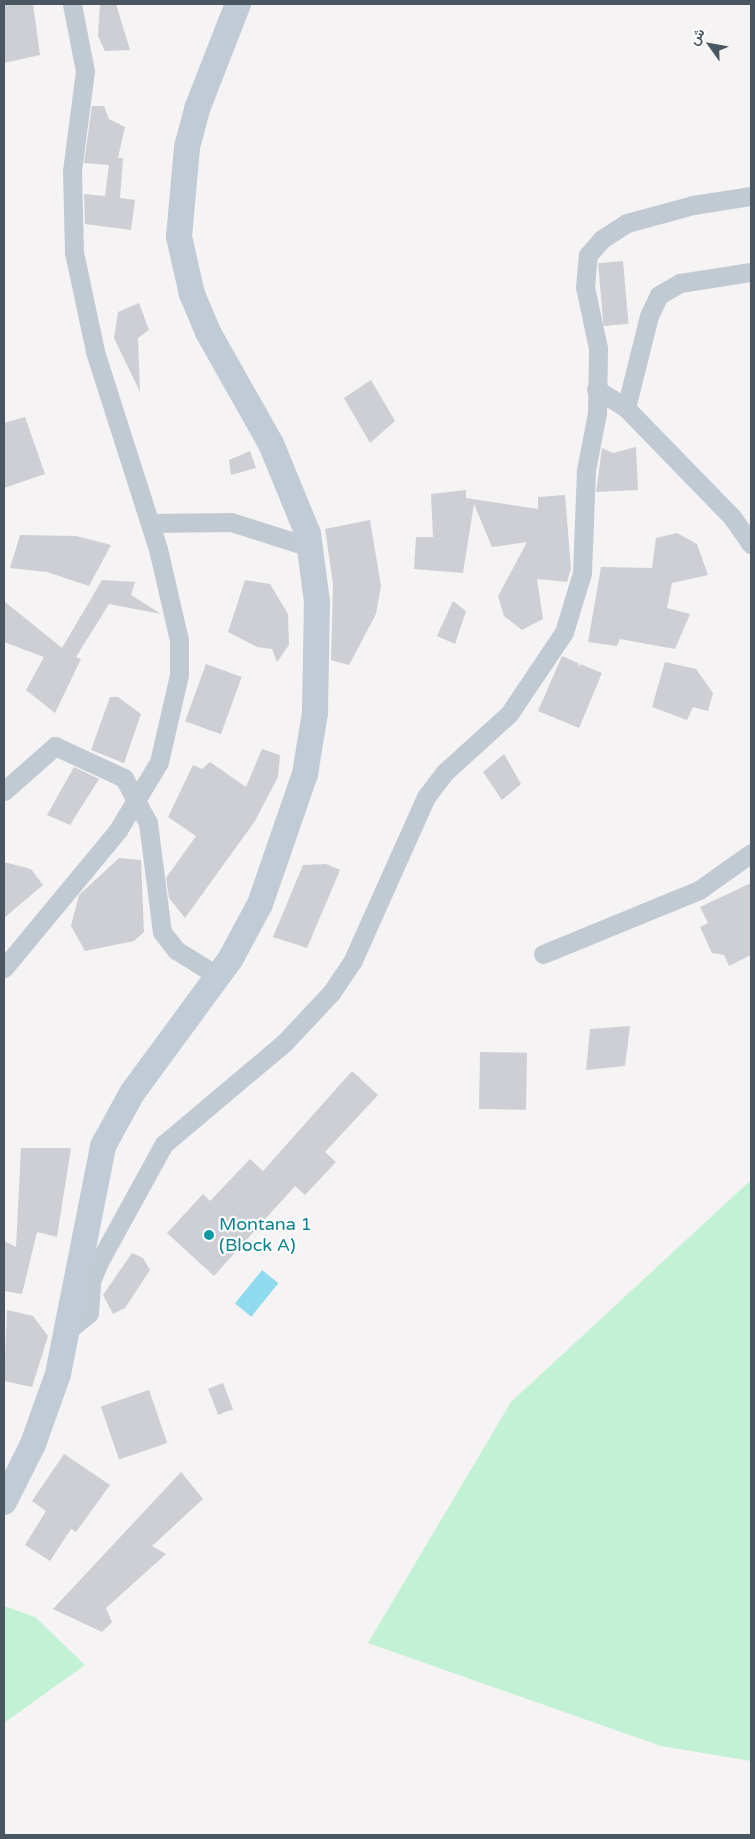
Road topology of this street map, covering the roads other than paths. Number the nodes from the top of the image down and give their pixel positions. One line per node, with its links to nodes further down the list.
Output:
1 (72, 4): 7 (street)
2 (238, 4): 9 (main road)
3 (751, 196): 5 (street)
4 (751, 272): 6 (street)
5 (596, 389): 6 (street); 16 (street)
6 (626, 408): 8 (street)
7 (150, 523): 9 (street); 11 (street)
8 (751, 544)
9 (310, 547): 15 (main road)
10 (4, 791): 11 (street)
11 (137, 799): 14 (street); 15 (street)
12 (751, 853): 13 (street)
13 (543, 954)
14 (4, 968)
15 (218, 976): 16 (main road)
16 (67, 1331): 17 (main road)
17 (4, 1502)

